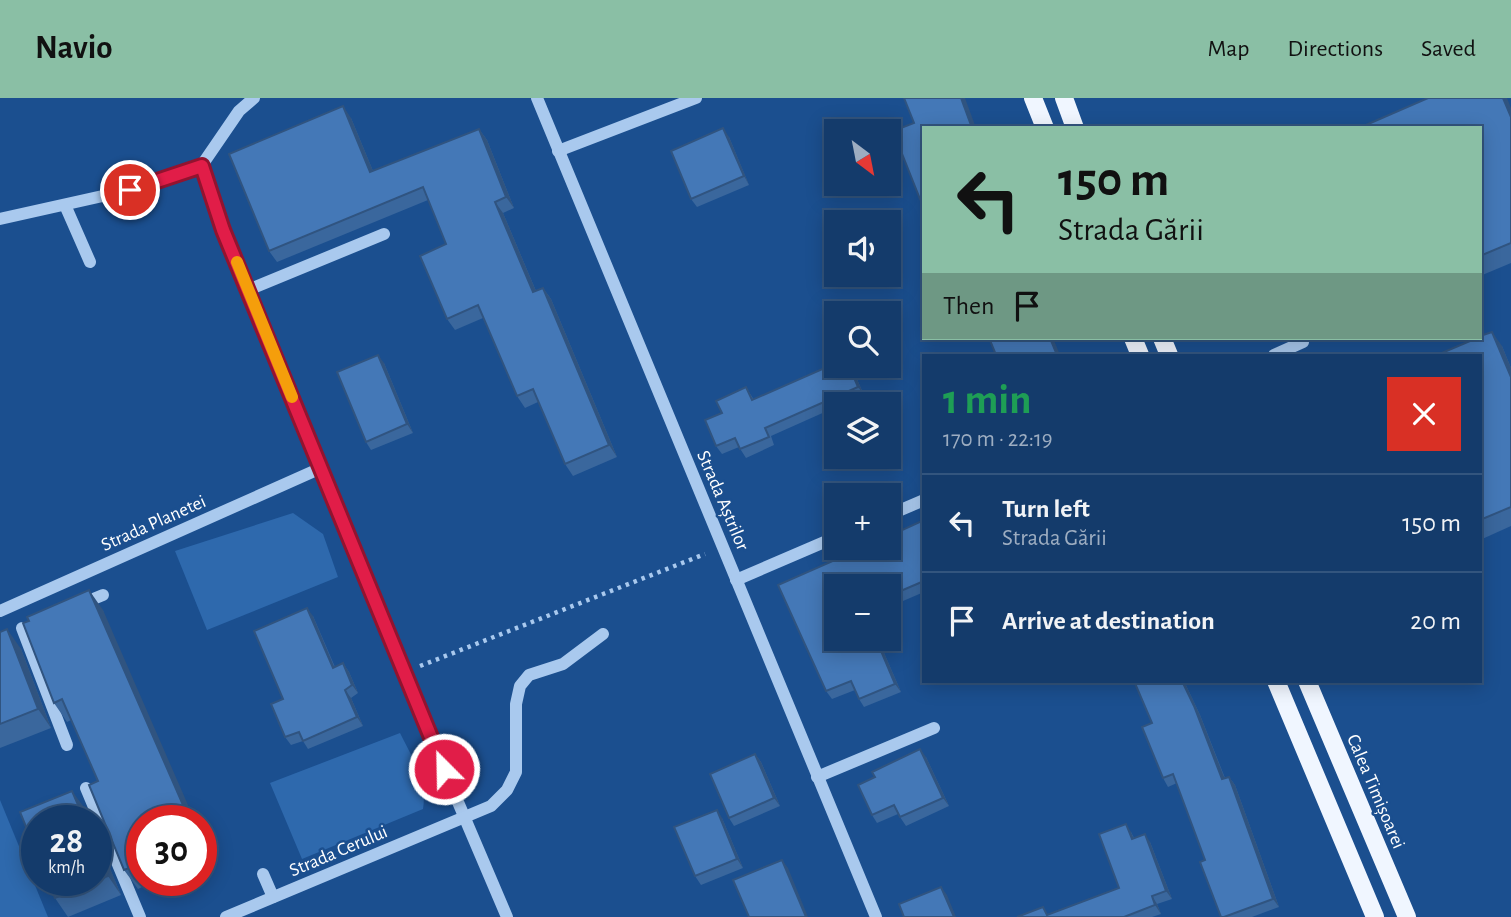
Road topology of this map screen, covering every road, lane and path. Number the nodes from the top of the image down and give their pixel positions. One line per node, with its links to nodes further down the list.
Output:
1 (254, 98): 9 (street)
2 (537, 98): 8 (street, Strada Aștrilor)
3 (696, 98): 8 (street)
4 (1033, 98): 6 (main road)
5 (1064, 98): 7 (main road)
6 (1044, 126)
7 (1074, 126)
8 (558, 151): 21 (street, Strada Aștrilor)
9 (202, 166): 10 (street); 14 (street)
10 (65, 205): 11 (street); 13 (street)
11 (0, 219)
12 (384, 234): 14 (street)
13 (90, 262)
14 (248, 290): 17 (street)
15 (1302, 340): 16 (street)
16 (1275, 354)
17 (321, 468): 25 (street, Strada Planetei); 28 (street)
18 (922, 501): 19 (street)
19 (901, 509)
20 (824, 542): 22 (street)
21 (723, 547): 22 (street, Strada Aștrilor); 28 (path)
22 (736, 580): 33 (street, Strada Aștrilor)
23 (103, 595): 24 (street)
24 (68, 609)
25 (0, 611)
26 (22, 628): 32 (street)
27 (603, 634): 35 (street, Strada Cerului)
28 (402, 673): 35 (street)
29 (1277, 683): 42 (main road)
30 (1308, 683): 43 (main road, Calea Timișoarei)
31 (934, 728): 33 (street)
32 (67, 745)
33 (817, 776): 41 (street, Strada Aștrilor)
34 (86, 788): 38 (street)
35 (465, 818): 37 (street, Strada Cerului); 40 (street)
36 (263, 874): 37 (street)
37 (273, 897): 39 (street, Strada Cerului)
38 (140, 917)
39 (226, 917)
40 (507, 917)
41 (876, 917)
42 (1375, 917)
43 (1407, 917)

